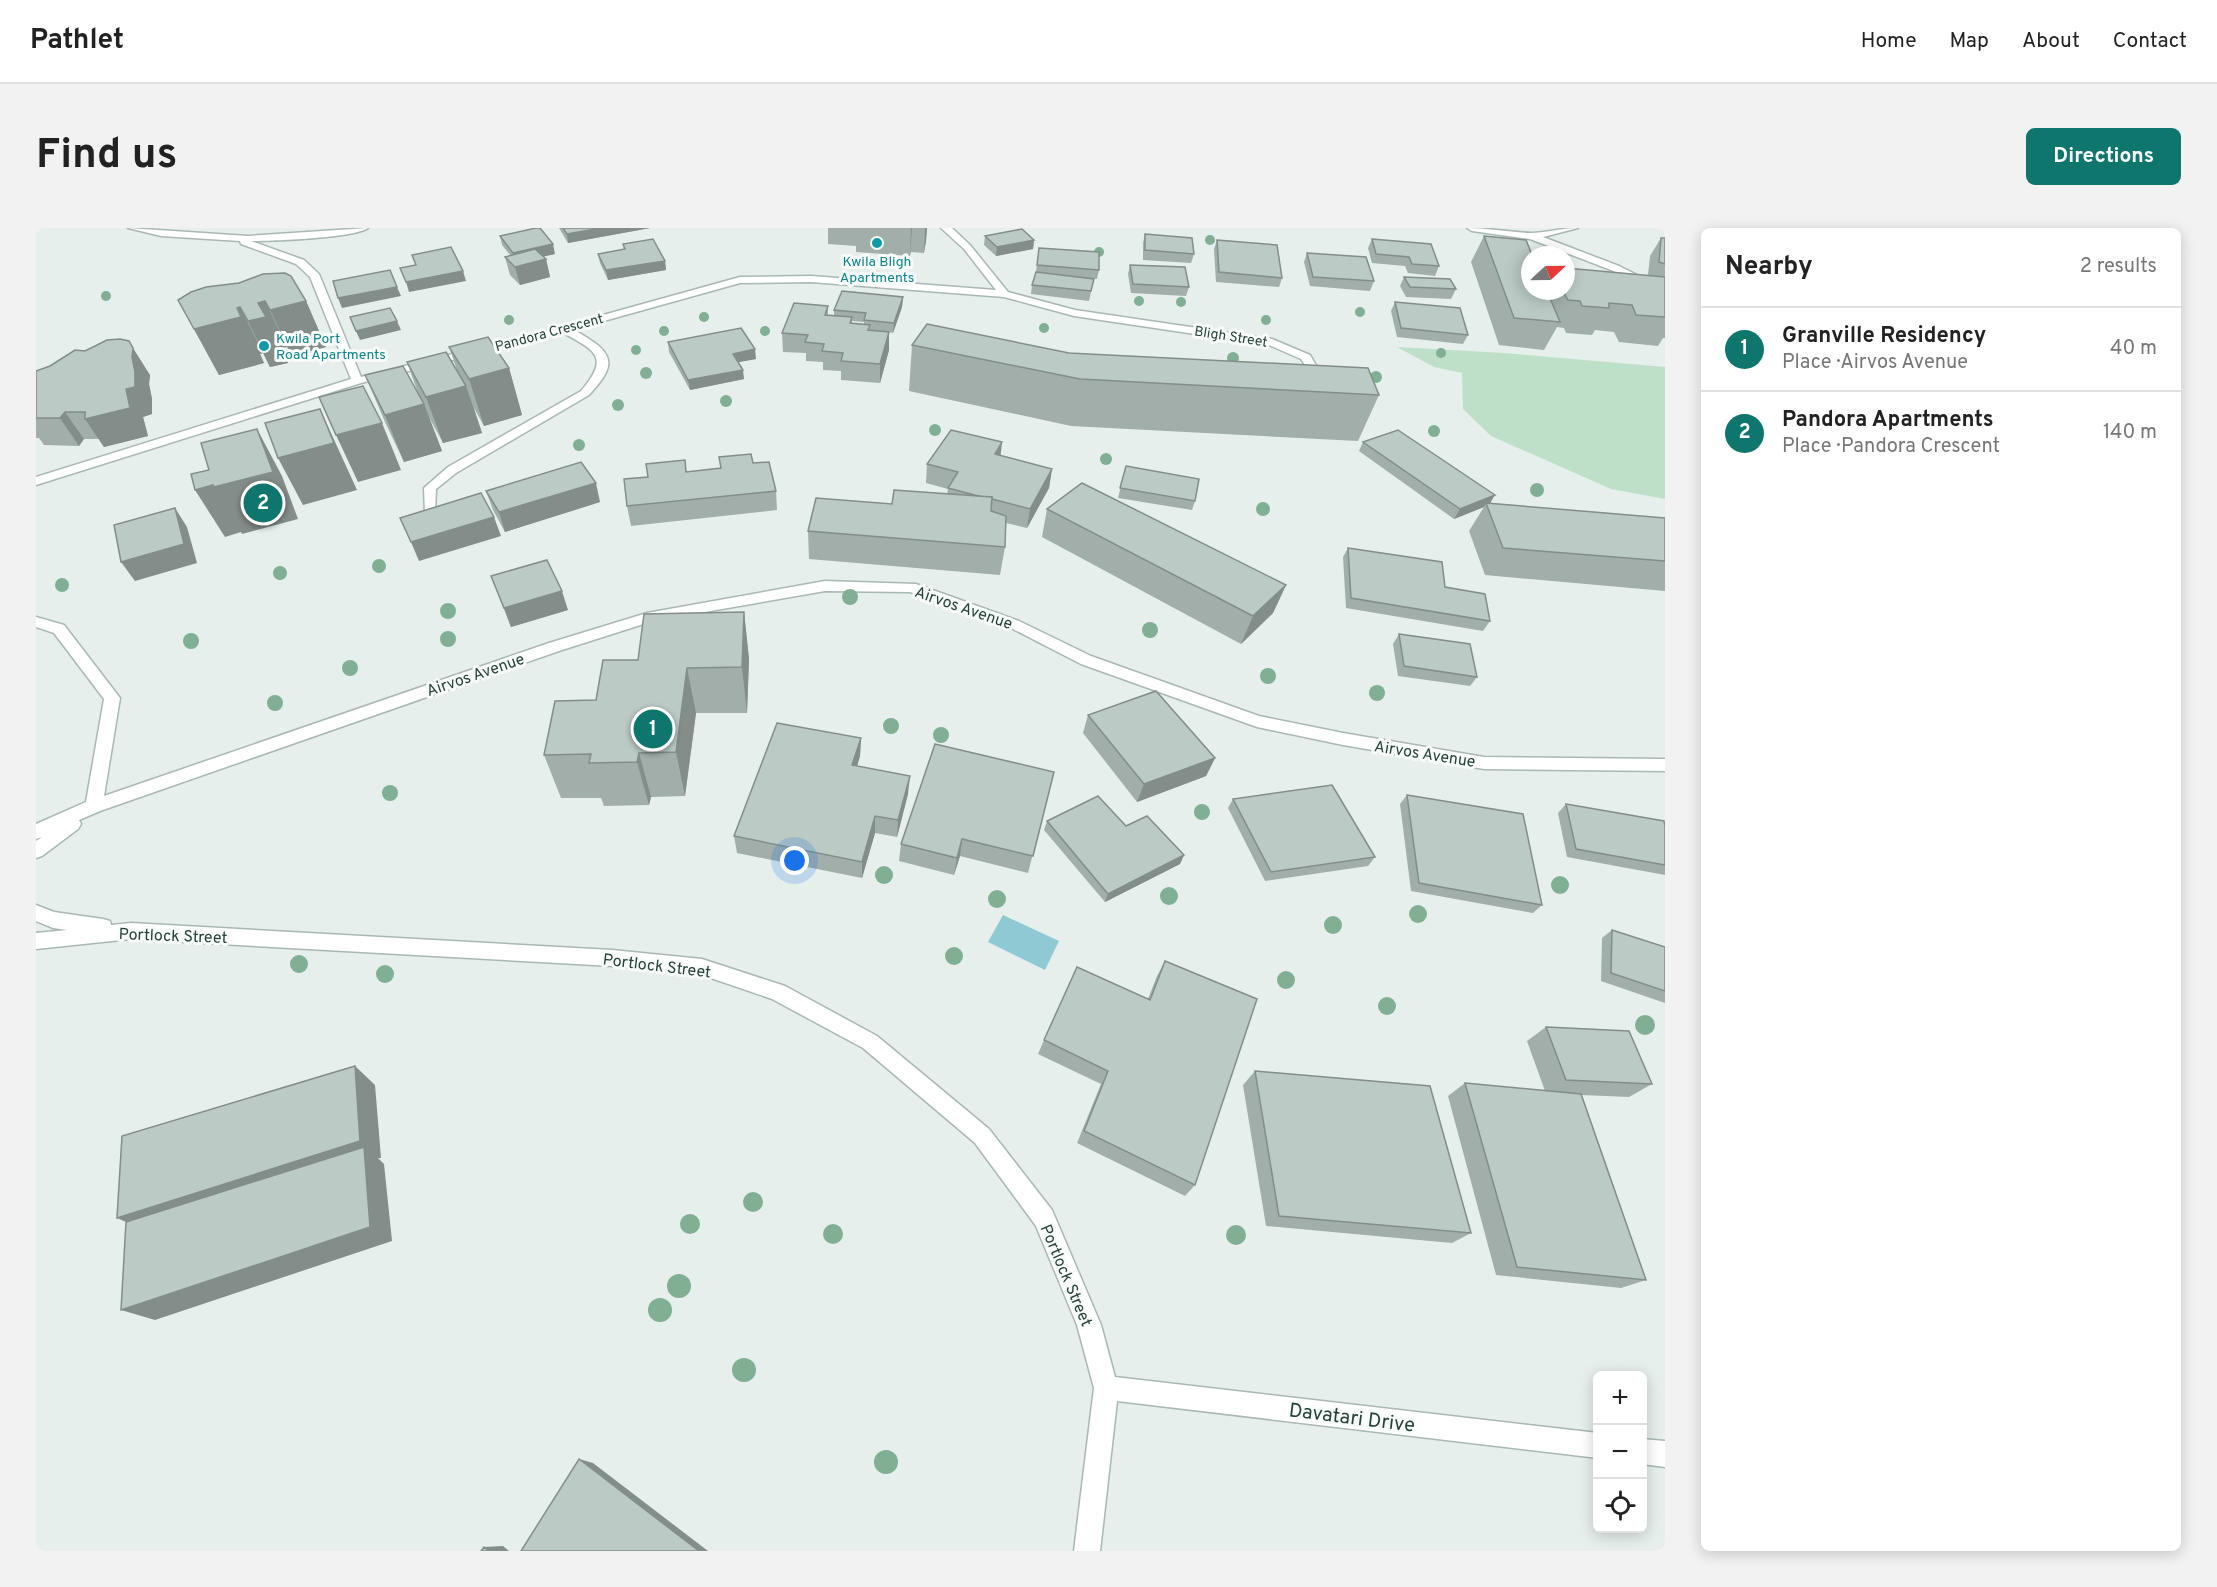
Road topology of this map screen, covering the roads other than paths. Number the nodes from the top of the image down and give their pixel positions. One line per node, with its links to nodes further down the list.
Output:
1 (133, 228): 7 (street)
2 (363, 228): 7 (street)
3 (946, 228): 9 (street)
4 (1472, 228): 6 (street)
5 (1573, 228): 6 (street)
6 (1532, 236): 8 (street)
7 (237, 240): 12 (street)
8 (1665, 293)
9 (1004, 294): 10 (street, Pandora Crescent); 11 (street, Bligh Street)
10 (564, 329): 12 (street, Pandora Crescent); 14 (street)
11 (1276, 376)
12 (357, 381): 13 (street, Pandora Crescent)
13 (36, 481)
14 (430, 510)
15 (36, 622): 17 (street)
16 (1665, 765): 17 (street, Airvos Avenue)
17 (94, 806): 18 (street); 19 (street)
18 (36, 832)
19 (36, 851)
20 (36, 913): 21 (street)
21 (131, 931): 22 (street, Portlock Street); 23 (street, Portlock Street)
22 (36, 941)
23 (1106, 1388): 24 (street, Davatari Drive); 27 (street)
24 (1593, 1445)
25 (1647, 1452): 26 (street)
26 (1665, 1454)
27 (1087, 1551)

